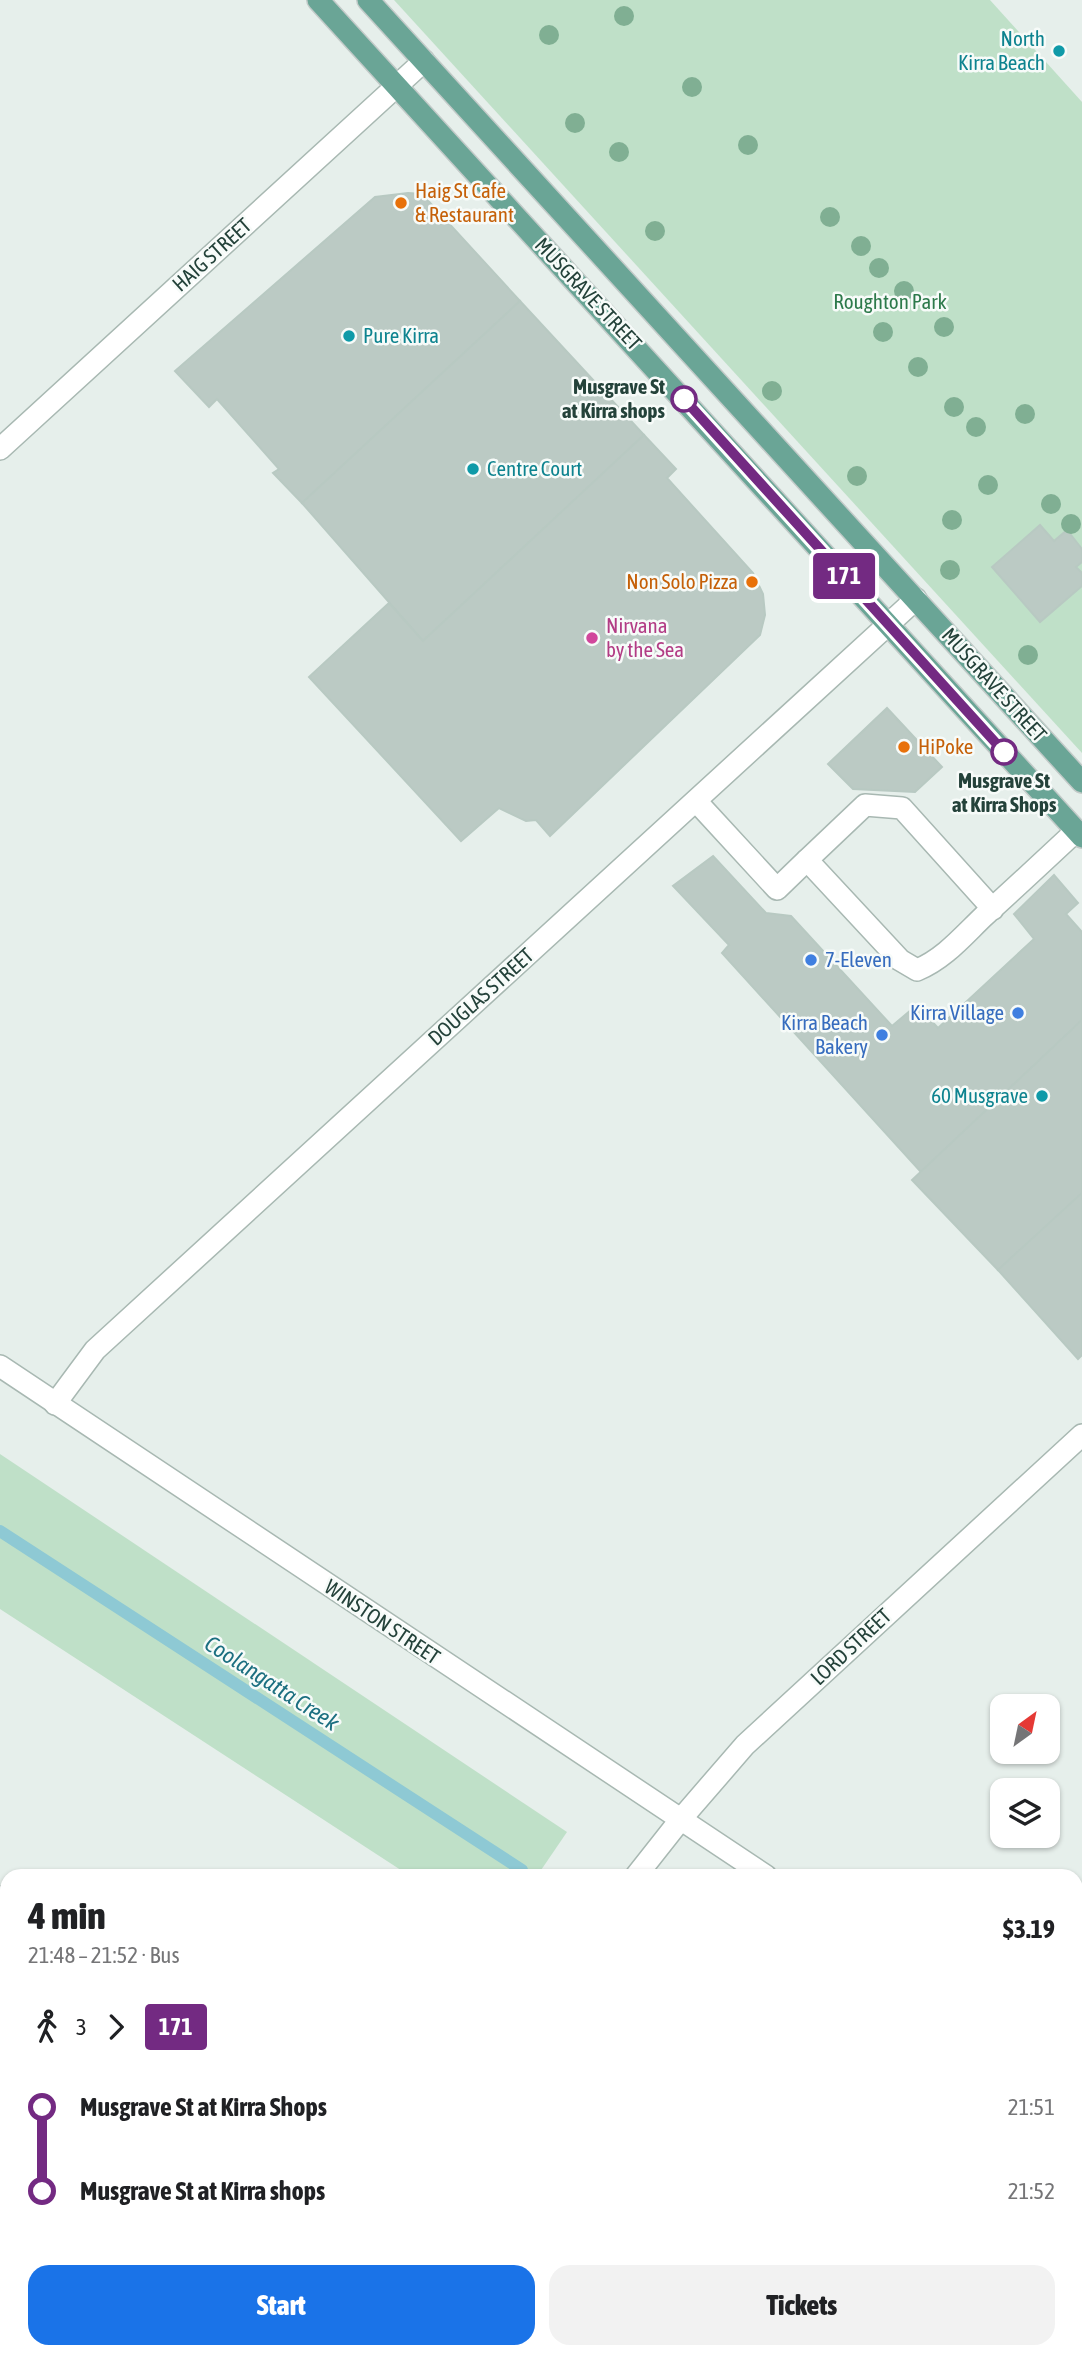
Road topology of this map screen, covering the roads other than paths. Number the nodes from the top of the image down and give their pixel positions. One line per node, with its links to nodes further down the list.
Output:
1 (318, 0): 4 (main road, MUSGRAVE STREET)
2 (368, 0): 3 (main road, MUSGRAVE STREET)
3 (424, 61): 4 (street, HAIG STREET); 6 (main road, MUSGRAVE STREET)
4 (397, 87): 5 (street, HAIG STREET); 7 (main road, MUSGRAVE STREET)
5 (0, 449)
6 (916, 599): 7 (street, DOUGLAS STREET); 8 (main road, MUSGRAVE STREET)
7 (888, 625): 9 (street, DOUGLAS STREET); 10 (main road, MUSGRAVE STREET)
8 (1082, 782)
9 (696, 800): 11 (street); 14 (street, DOUGLAS STREET)
10 (1079, 834): 12 (street)
11 (807, 860): 12 (street); 12 (street)
12 (993, 909)
13 (0, 1366): 14 (street, WINSTON STREET)
14 (55, 1404): 16 (street, WINSTON STREET)
15 (1082, 1435): 16 (street, LORD STREET)
16 (681, 1819): 17 (street, LORD STREET); 18 (street, WINSTON STREET)
17 (642, 1869)
18 (755, 1869)

